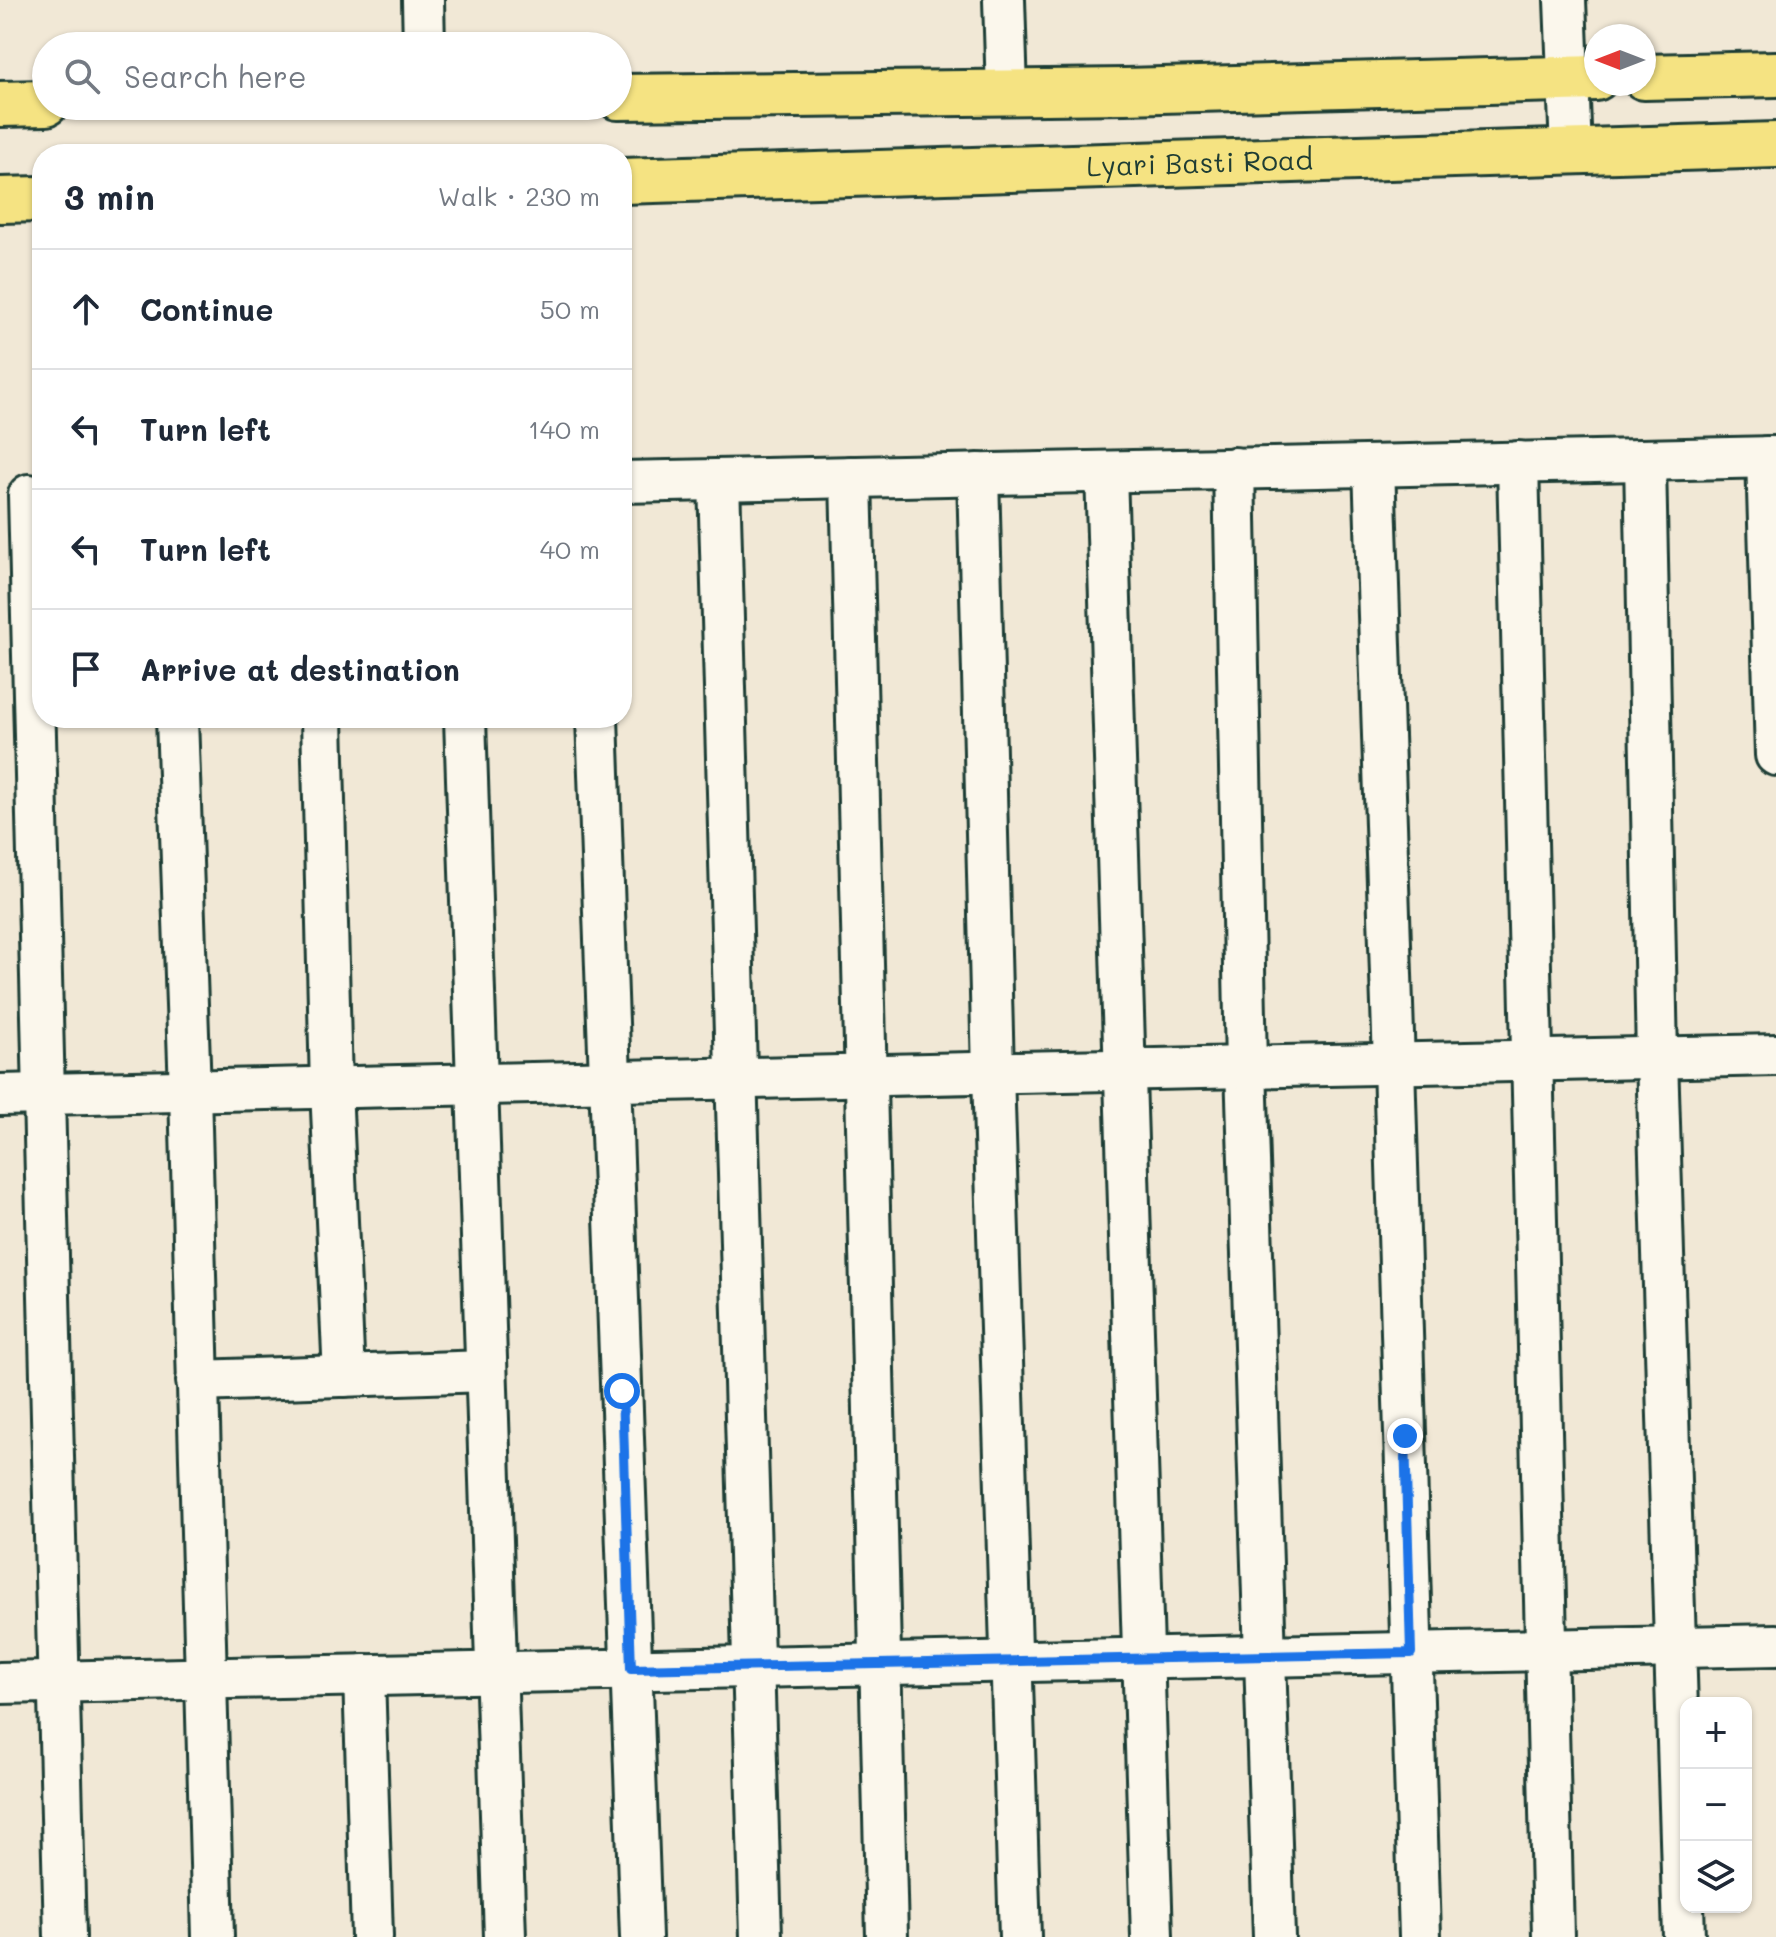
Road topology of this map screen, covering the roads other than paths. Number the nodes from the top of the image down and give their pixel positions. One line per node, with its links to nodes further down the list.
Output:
1 (423, 0): 4 (street)
2 (1004, 0): 8 (street)
3 (1565, 0): 7 (street)
4 (424, 32)
5 (1776, 74): 6 (main road)
6 (1656, 77)
7 (1582, 79): 8 (main road); 13 (street)
8 (1007, 92): 9 (main road)
9 (632, 97)
10 (32, 103): 11 (main road)
11 (0, 104)
12 (1776, 145): 13 (main road, Lyari Basti Road)
13 (1571, 152): 14 (main road, Lyari Basti Road)
14 (632, 181)
15 (32, 199): 16 (main road)
16 (0, 200)
17 (1772, 457): 18 (street); 32 (street)
18 (1645, 460): 19 (street); 34 (street)
19 (1518, 462): 20 (street); 35 (street)
20 (1374, 466): 21 (street); 36 (street)
21 (1234, 468): 22 (street); 37 (street)
22 (1106, 472): 23 (street); 38 (street)
23 (978, 474): 24 (street); 39 (street)
24 (851, 477): 25 (street); 40 (street)
25 (719, 480): 26 (street); 41 (street)
26 (632, 482)
27 (24, 495): 46 (street)
28 (177, 728): 45 (street)
29 (322, 728): 44 (street)
30 (465, 728): 43 (street)
31 (597, 728): 42 (street)
32 (1776, 755)
33 (1776, 1055): 34 (street)
34 (1657, 1058): 35 (street); 52 (street)
35 (1531, 1061): 36 (street); 53 (street)
36 (1394, 1064): 37 (street); 54 (street)
37 (1246, 1067): 38 (street); 55 (street)
38 (1124, 1070): 39 (street); 56 (street)
39 (993, 1073): 40 (street); 57 (street)
40 (865, 1076): 41 (street); 58 (street)
41 (736, 1079): 42 (street); 59 (street)
42 (611, 1082): 43 (street); 60 (street)
43 (477, 1085): 44 (street); 48 (street)
44 (331, 1088): 45 (street); 49 (street)
45 (190, 1091): 46 (street); 50 (street)
46 (44, 1094): 47 (street); 64 (street)
47 (0, 1095)
48 (486, 1371): 49 (street); 61 (street)
49 (344, 1376): 50 (street)
50 (197, 1381): 63 (street)
51 (1776, 1645): 52 (street)
52 (1675, 1647): 53 (street); 78 (street)
53 (1546, 1650): 54 (street); 77 (street)
54 (1411, 1653): 55 (street); 76 (street)
55 (1265, 1656): 56 (street); 75 (street)
56 (1143, 1659): 57 (street); 74 (street)
57 (1011, 1661): 58 (street); 73 (street)
58 (880, 1664): 59 (street); 72 (street)
59 (753, 1667): 60 (street); 71 (street)
60 (631, 1669): 61 (street); 70 (street)
61 (496, 1672): 62 (street); 69 (street)
62 (364, 1675): 63 (street); 68 (street)
63 (205, 1678): 64 (street); 67 (street)
64 (59, 1681): 65 (street); 66 (street)
65 (0, 1683)
66 (65, 1937)
67 (213, 1937)
68 (372, 1937)
69 (505, 1937)
70 (641, 1937)
71 (761, 1937)
72 (887, 1937)
73 (1020, 1937)
74 (1152, 1937)
75 (1274, 1937)
76 (1420, 1937)
77 (1553, 1937)
78 (1684, 1937)

